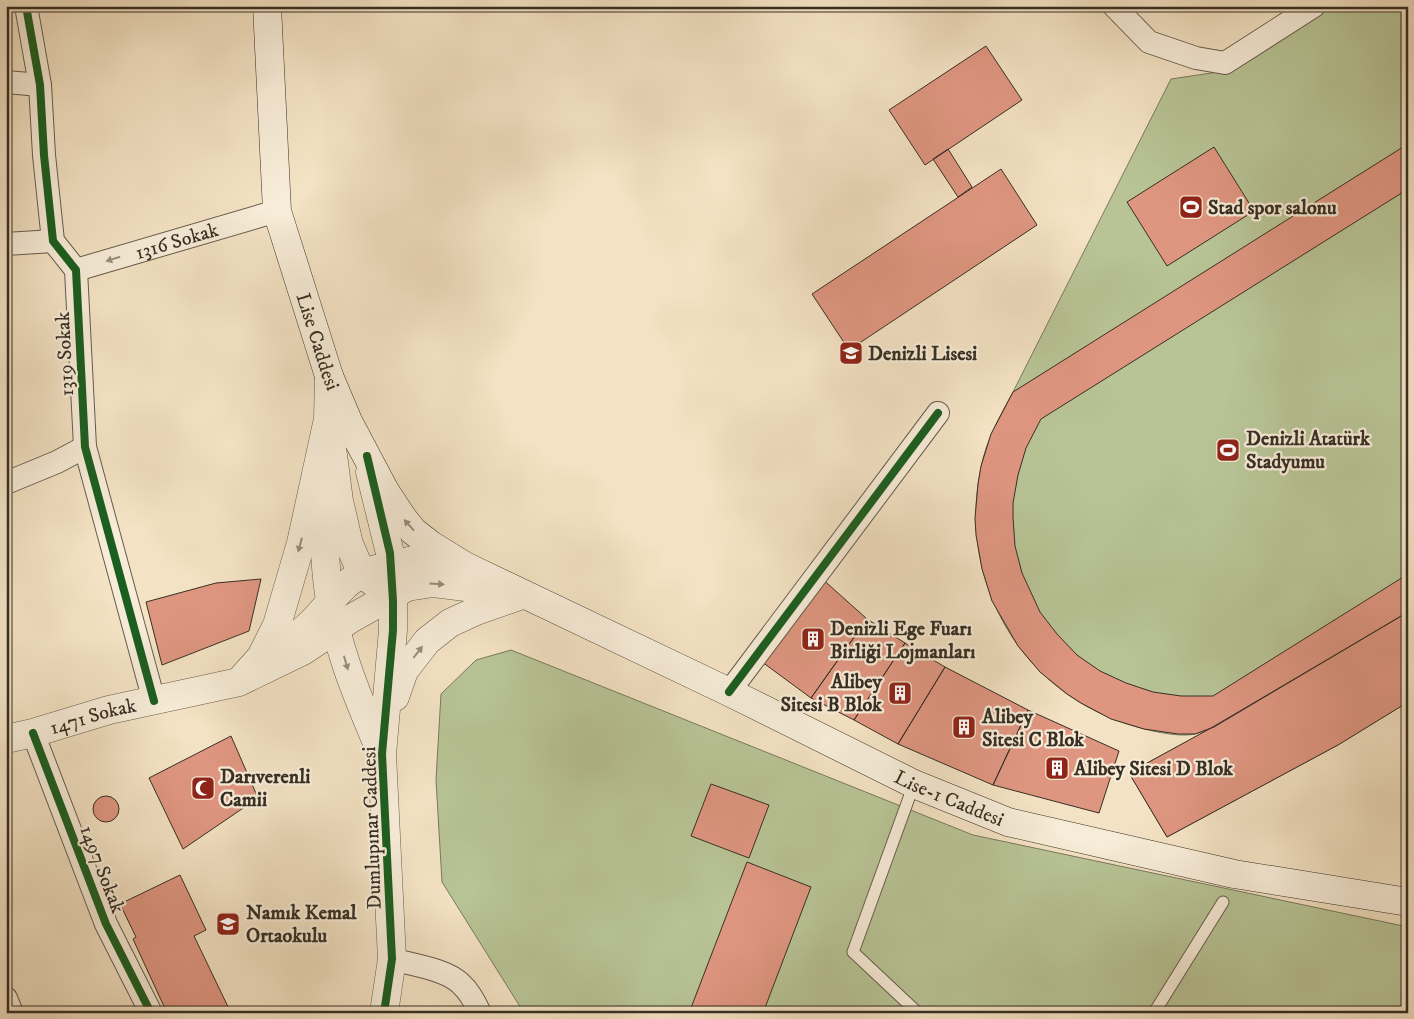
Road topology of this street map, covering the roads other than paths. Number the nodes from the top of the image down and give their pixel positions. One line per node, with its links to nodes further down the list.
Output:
1 (26, 6): 6 (street)
2 (267, 6): 7 (street, Lise Caddesi)
3 (1114, 6): 4 (street)
4 (1314, 6)
5 (6, 82): 6 (street)
6 (40, 86): 8 (street)
7 (277, 210): 10 (street, 1316 Sokak, one-way to 10); 11 (street, Lise Caddesi)
8 (53, 241): 9 (street); 10 (street)
9 (6, 244)
10 (76, 270): 14 (street, 1319 Sokak)
11 (330, 376): 13 (street); 15 (street, Lise Caddesi)
12 (938, 413): 25 (street)
13 (328, 419): 16 (street); 19 (street)
14 (85, 447): 17 (street); 26 (street, 1319 Sokak)
15 (366, 456): 18 (street, Lise Caddesi, one-way to 15); 20 (street, Dumlupınar Caddesi)
16 (320, 460): 22 (street); 24 (street, one-way to 24)
17 (6, 483)
18 (465, 566): 20 (street); 21 (street, Lise Caddesi)
19 (362, 574): 20 (street); 22 (street)
20 (395, 577): 21 (street, one-way to 21); 23 (street); 29 (street, Dumlupınar Caddesi)
21 (526, 594): 25 (street, Lise-1 Caddesi); 29 (street, one-way to 21)
22 (331, 600): 23 (street); 24 (street)
23 (336, 630): 24 (street); 29 (street, one-way to 29)
24 (239, 682): 26 (street, 1471 Sokak)
25 (729, 692): 30 (street, Lise-1 Caddesi)
26 (154, 701): 27 (street, 1471 Sokak)
27 (34, 733): 28 (street, 1471 Sokak); 36 (street, 1497 Sokak)
28 (6, 739)
29 (383, 741): 33 (street, Dumlupınar Caddesi)
30 (914, 784): 32 (street, Lise-1 Caddesi); 39 (lane)
31 (1223, 902): 40 (lane)
32 (1408, 902)
33 (392, 959): 37 (street, Dumlupınar Caddesi); 38 (street)
34 (6, 998): 35 (street)
35 (12, 1013)
36 (152, 1013)
37 (384, 1013)
38 (480, 1013)
39 (918, 1013)
40 (1154, 1013)

